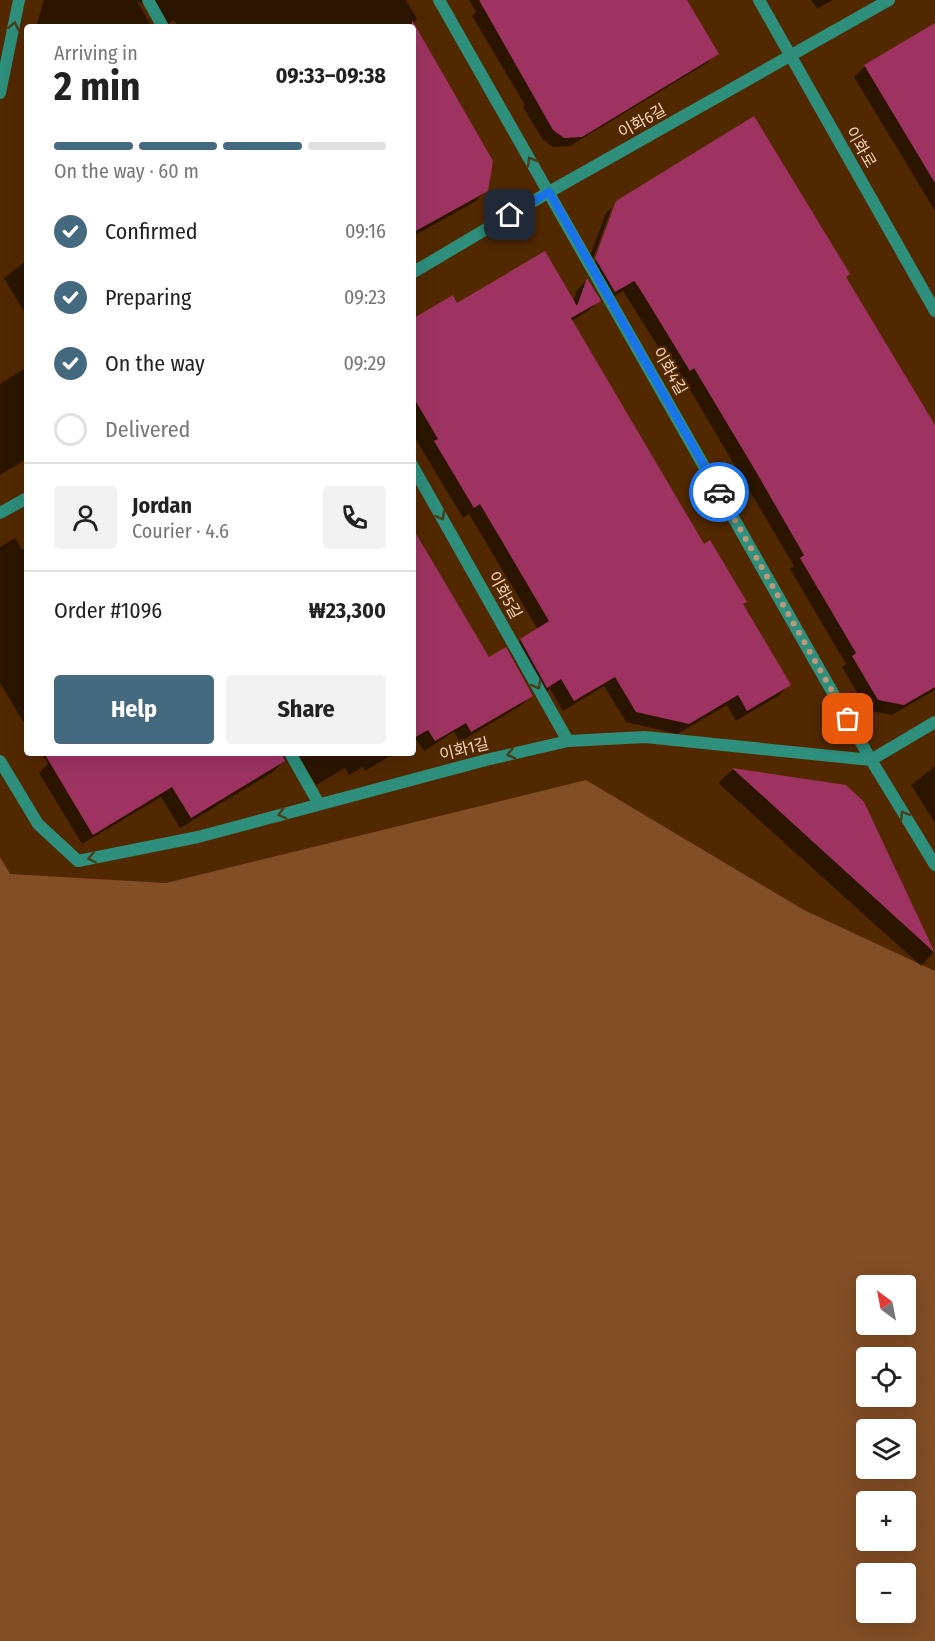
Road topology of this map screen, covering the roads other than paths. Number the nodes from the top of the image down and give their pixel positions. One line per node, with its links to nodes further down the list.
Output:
1 (20, 0): 8 (street, one-way to 1)
2 (148, 0): 6 (street)
3 (440, 0): 9 (street, 이화4길, one-way to 3)
4 (759, 0): 7 (street, 이화로)
5 (889, 0): 7 (street, 이화6길)
6 (161, 24)
7 (790, 58): 9 (street, 이화6길); 11 (street, 이화로)
8 (0, 93)
9 (549, 192): 10 (street, 이화6길); 18 (street, 이화4길)
10 (416, 271)
11 (935, 311)
12 (416, 472): 16 (street, 이화5길, one-way to 16)
13 (24, 500): 14 (street)
14 (0, 513)
15 (935, 722): 18 (street)
16 (568, 741): 18 (street, 이화1길); 20 (street, 이화1길, one-way to 20)
17 (292, 756): 20 (street)
18 (870, 759): 21 (street, one-way to 18)
19 (0, 761): 20 (street, 이화1길, one-way to 19)
20 (319, 804)
21 (935, 865)

